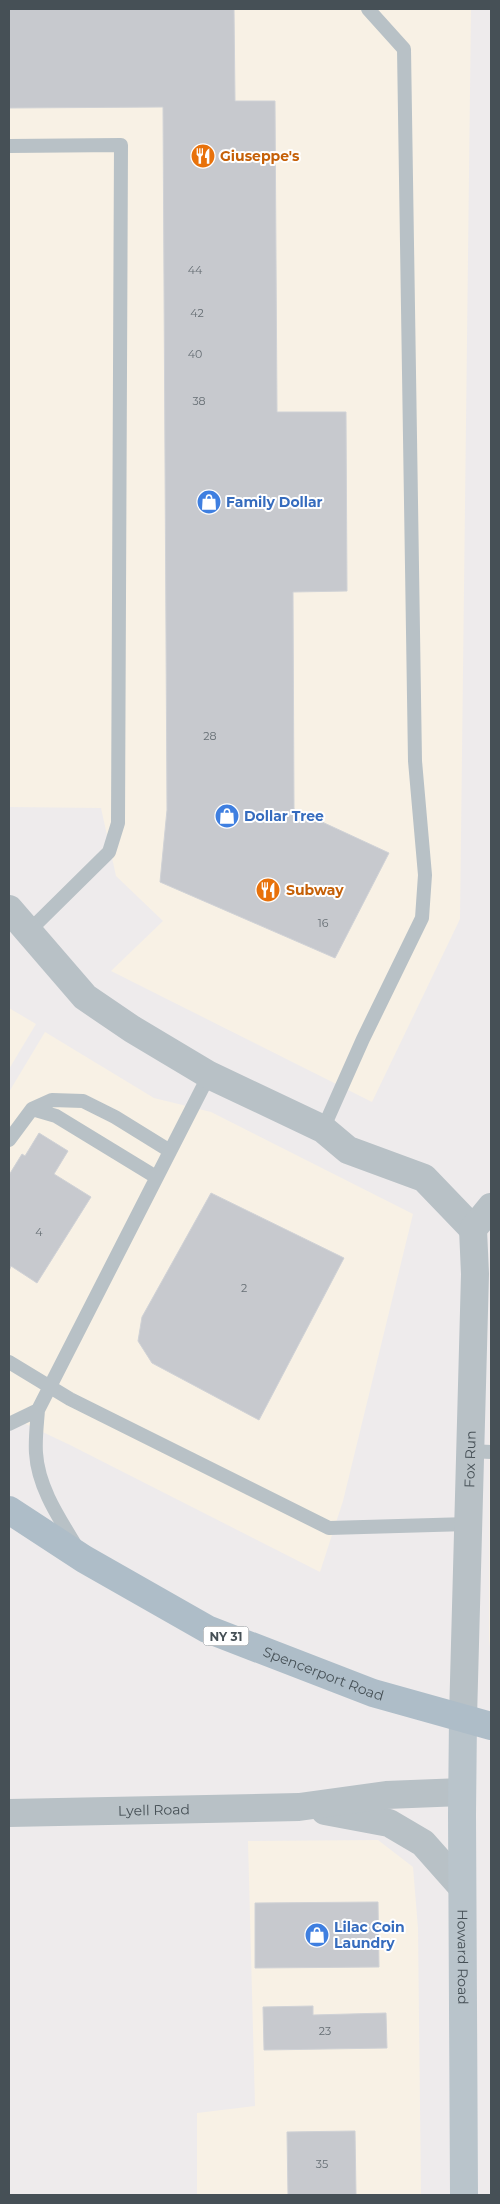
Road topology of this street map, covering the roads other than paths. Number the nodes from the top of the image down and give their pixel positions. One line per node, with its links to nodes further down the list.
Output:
1 (368, 9): 7 (lane)
2 (9, 146): 4 (lane)
3 (9, 910): 4 (street)
4 (29, 931): 5 (street)
5 (209, 1075): 7 (street); 9 (lane)
6 (32, 1109): 8 (lane); 9 (lane); 10 (lane)
7 (323, 1128): 12 (street)
8 (9, 1140)
9 (170, 1150): 10 (lane)
10 (156, 1177): 15 (lane)
11 (491, 1207): 12 (street)
12 (473, 1229): 13 (street, Fox Run)
13 (483, 1274): 18 (street, Fox Run)
14 (9, 1362): 15 (lane)
15 (50, 1388): 16 (lane); 20 (lane)
16 (38, 1410): 17 (lane); 21 (lane)
17 (9, 1424)
18 (481, 1451): 20 (street, Fox Run)
19 (9, 1510): 21 (main road, Spencerport Road / NY 31)
20 (468, 1524): 22 (street, Fox Run)
21 (84, 1560): 22 (main road, Spencerport Road / NY 31)
22 (463, 1718): 23 (main road, NY 31); 24 (main road, Howard Road)
23 (491, 1726)
24 (462, 1792): 25 (street, Lyell Road); 27 (main road, Howard Road)
25 (299, 1807): 26 (street, Lyell Road); 27 (street, Lyell Road)
26 (9, 1813)
27 (462, 1887): 28 (main road, Howard Road)
28 (464, 2195)

